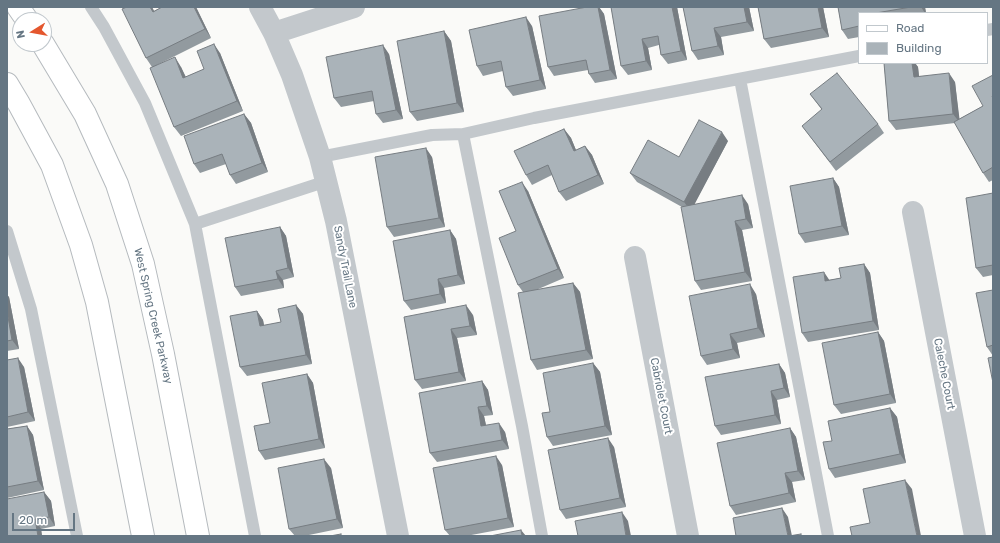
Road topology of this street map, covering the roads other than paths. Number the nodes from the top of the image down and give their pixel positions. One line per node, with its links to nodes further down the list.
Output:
1 (91, 7): 13 (lane)
2 (260, 7): 4 (street, Sandy Trail Lane)
3 (354, 7): 4 (street)
4 (274, 33): 10 (street, Sandy Trail Lane)
5 (48, 52): 18 (main road, West Spring Creek Parkway)
6 (858, 56): 7 (lane)
7 (740, 79): 9 (lane); 23 (lane)
8 (7, 84): 17 (main road)
9 (463, 134): 10 (lane); 21 (lane)
10 (320, 156): 11 (street, Sandy Trail Lane)
11 (327, 181): 13 (lane); 20 (street, Sandy Trail Lane)
12 (913, 212): 24 (street, Caleche Court)
13 (195, 224): 19 (lane)
14 (7, 232): 16 (lane)
15 (635, 257): 22 (street, Cabriolet Court)
16 (77, 536)
17 (143, 536)
18 (198, 536)
19 (255, 536)
20 (398, 536)
21 (542, 536)
22 (688, 536)
23 (828, 536)
24 (975, 536)

